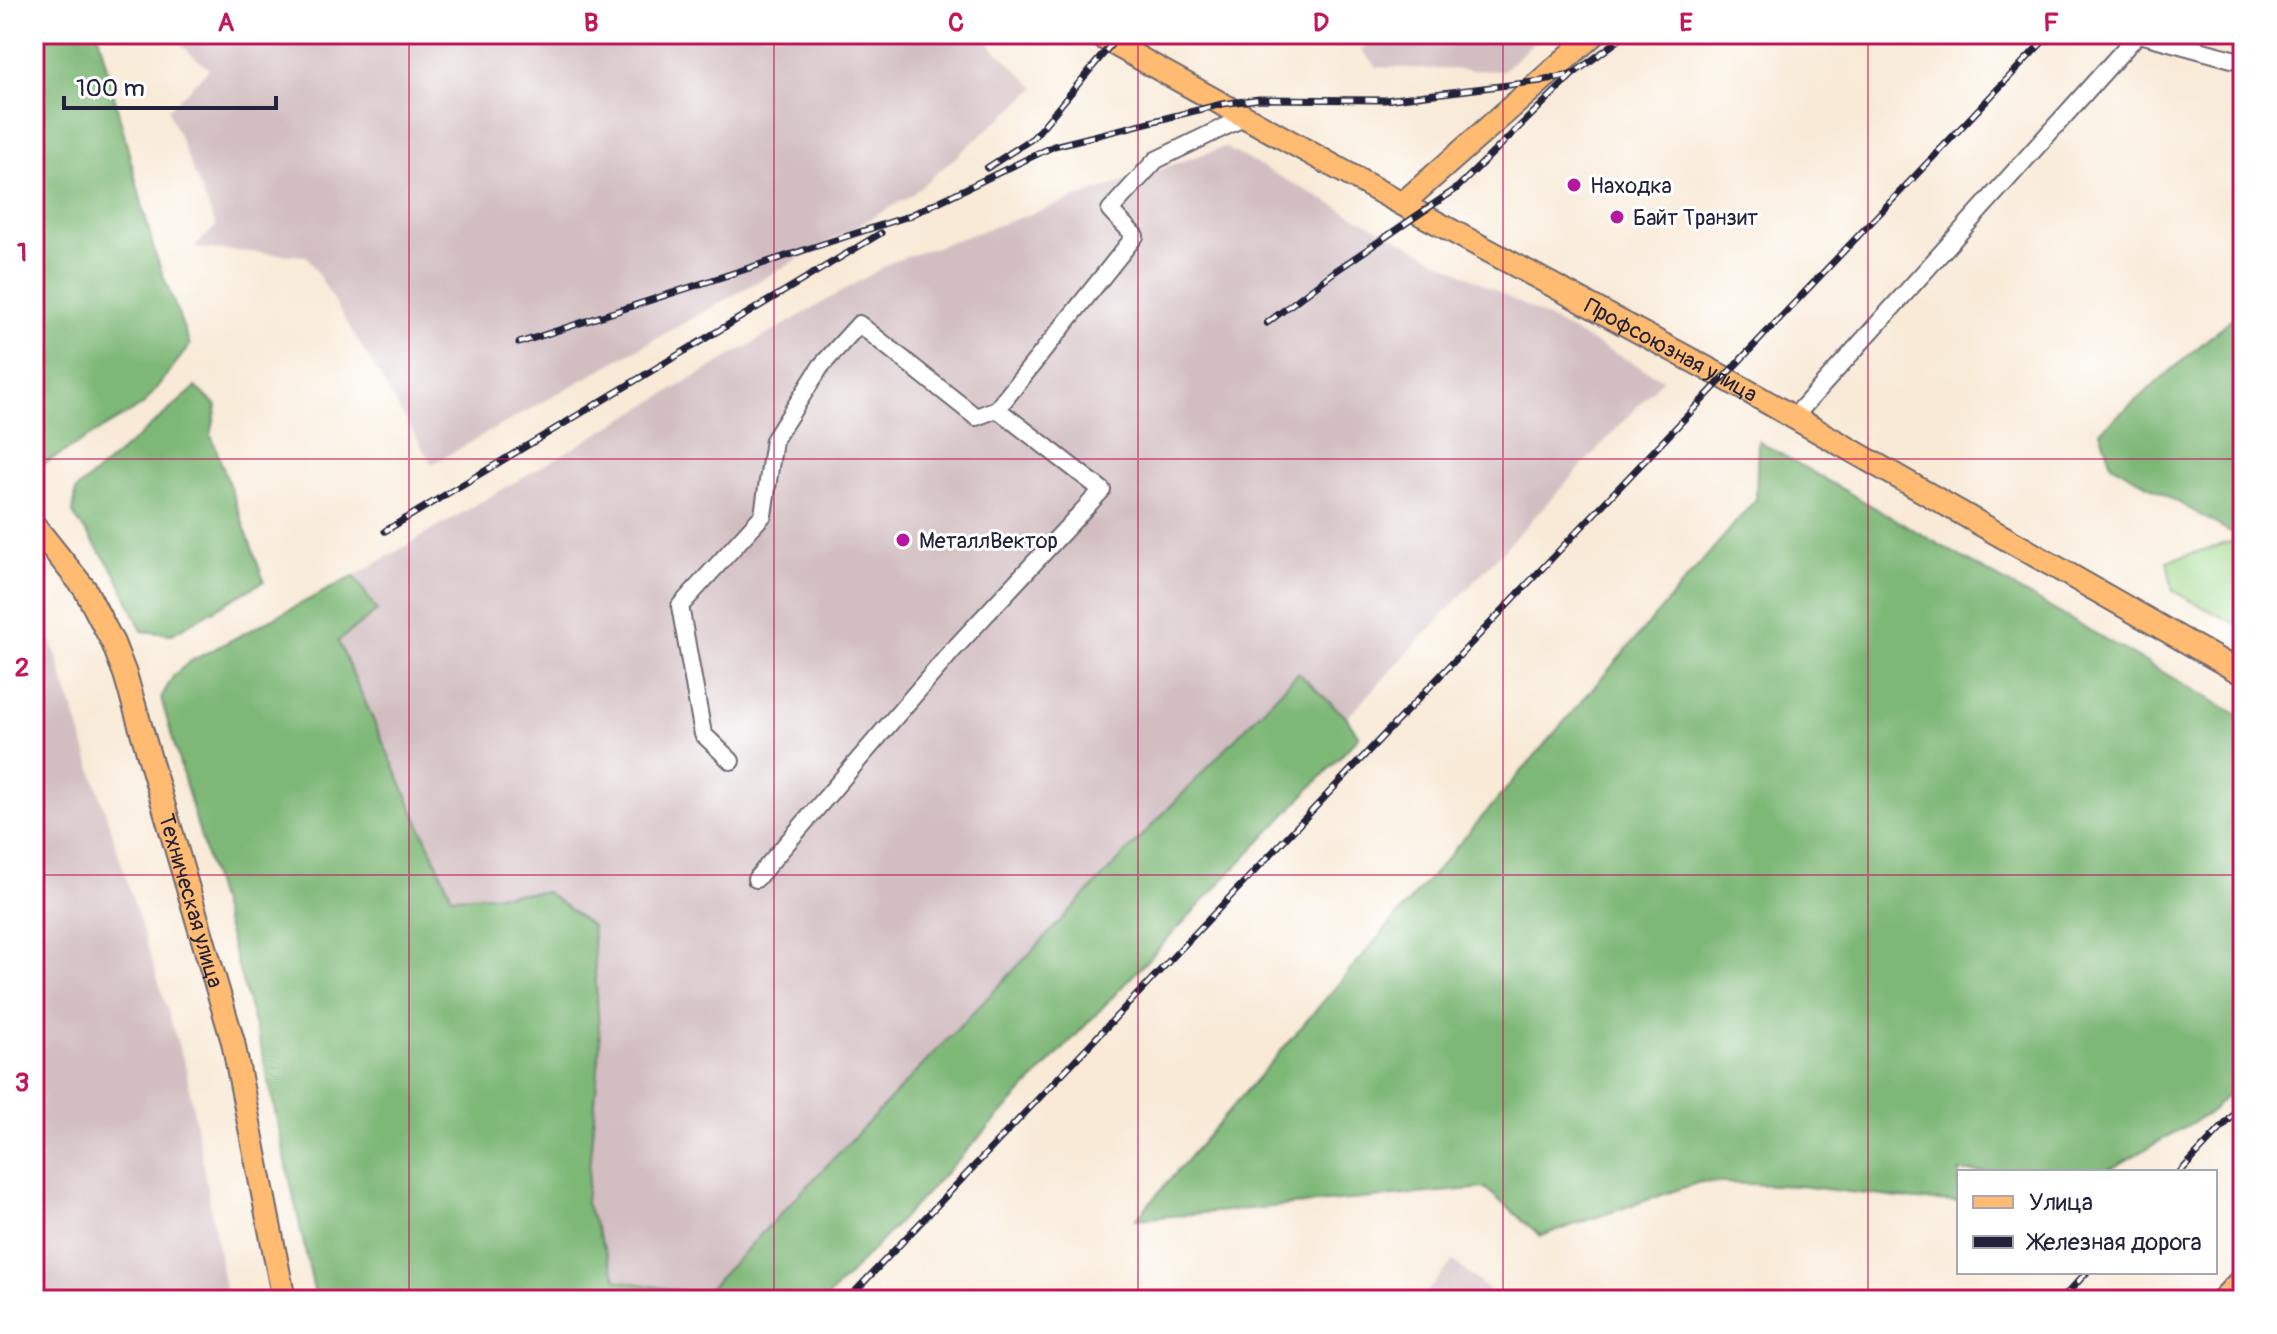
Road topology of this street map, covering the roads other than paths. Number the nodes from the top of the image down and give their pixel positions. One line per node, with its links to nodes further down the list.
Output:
1 (1096, 34): 5 (main road, Профсоюзная улица)
2 (1594, 34): 6 (main road)
3 (2139, 34): 4 (street); 8 (street)
4 (2243, 62)
5 (1245, 117): 6 (main road, Профсоюзная улица); 7 (street)
6 (1402, 204): 8 (main road, Профсоюзная улица)
7 (997, 409): 11 (street); 12 (street)
8 (1794, 417): 10 (main road, Профсоюзная улица)
9 (34, 525): 14 (main road, Техническая улица)
10 (2243, 674)
11 (731, 761)
12 (756, 879)
13 (2243, 1278): 15 (main road)
14 (284, 1300)
15 (2222, 1300)

